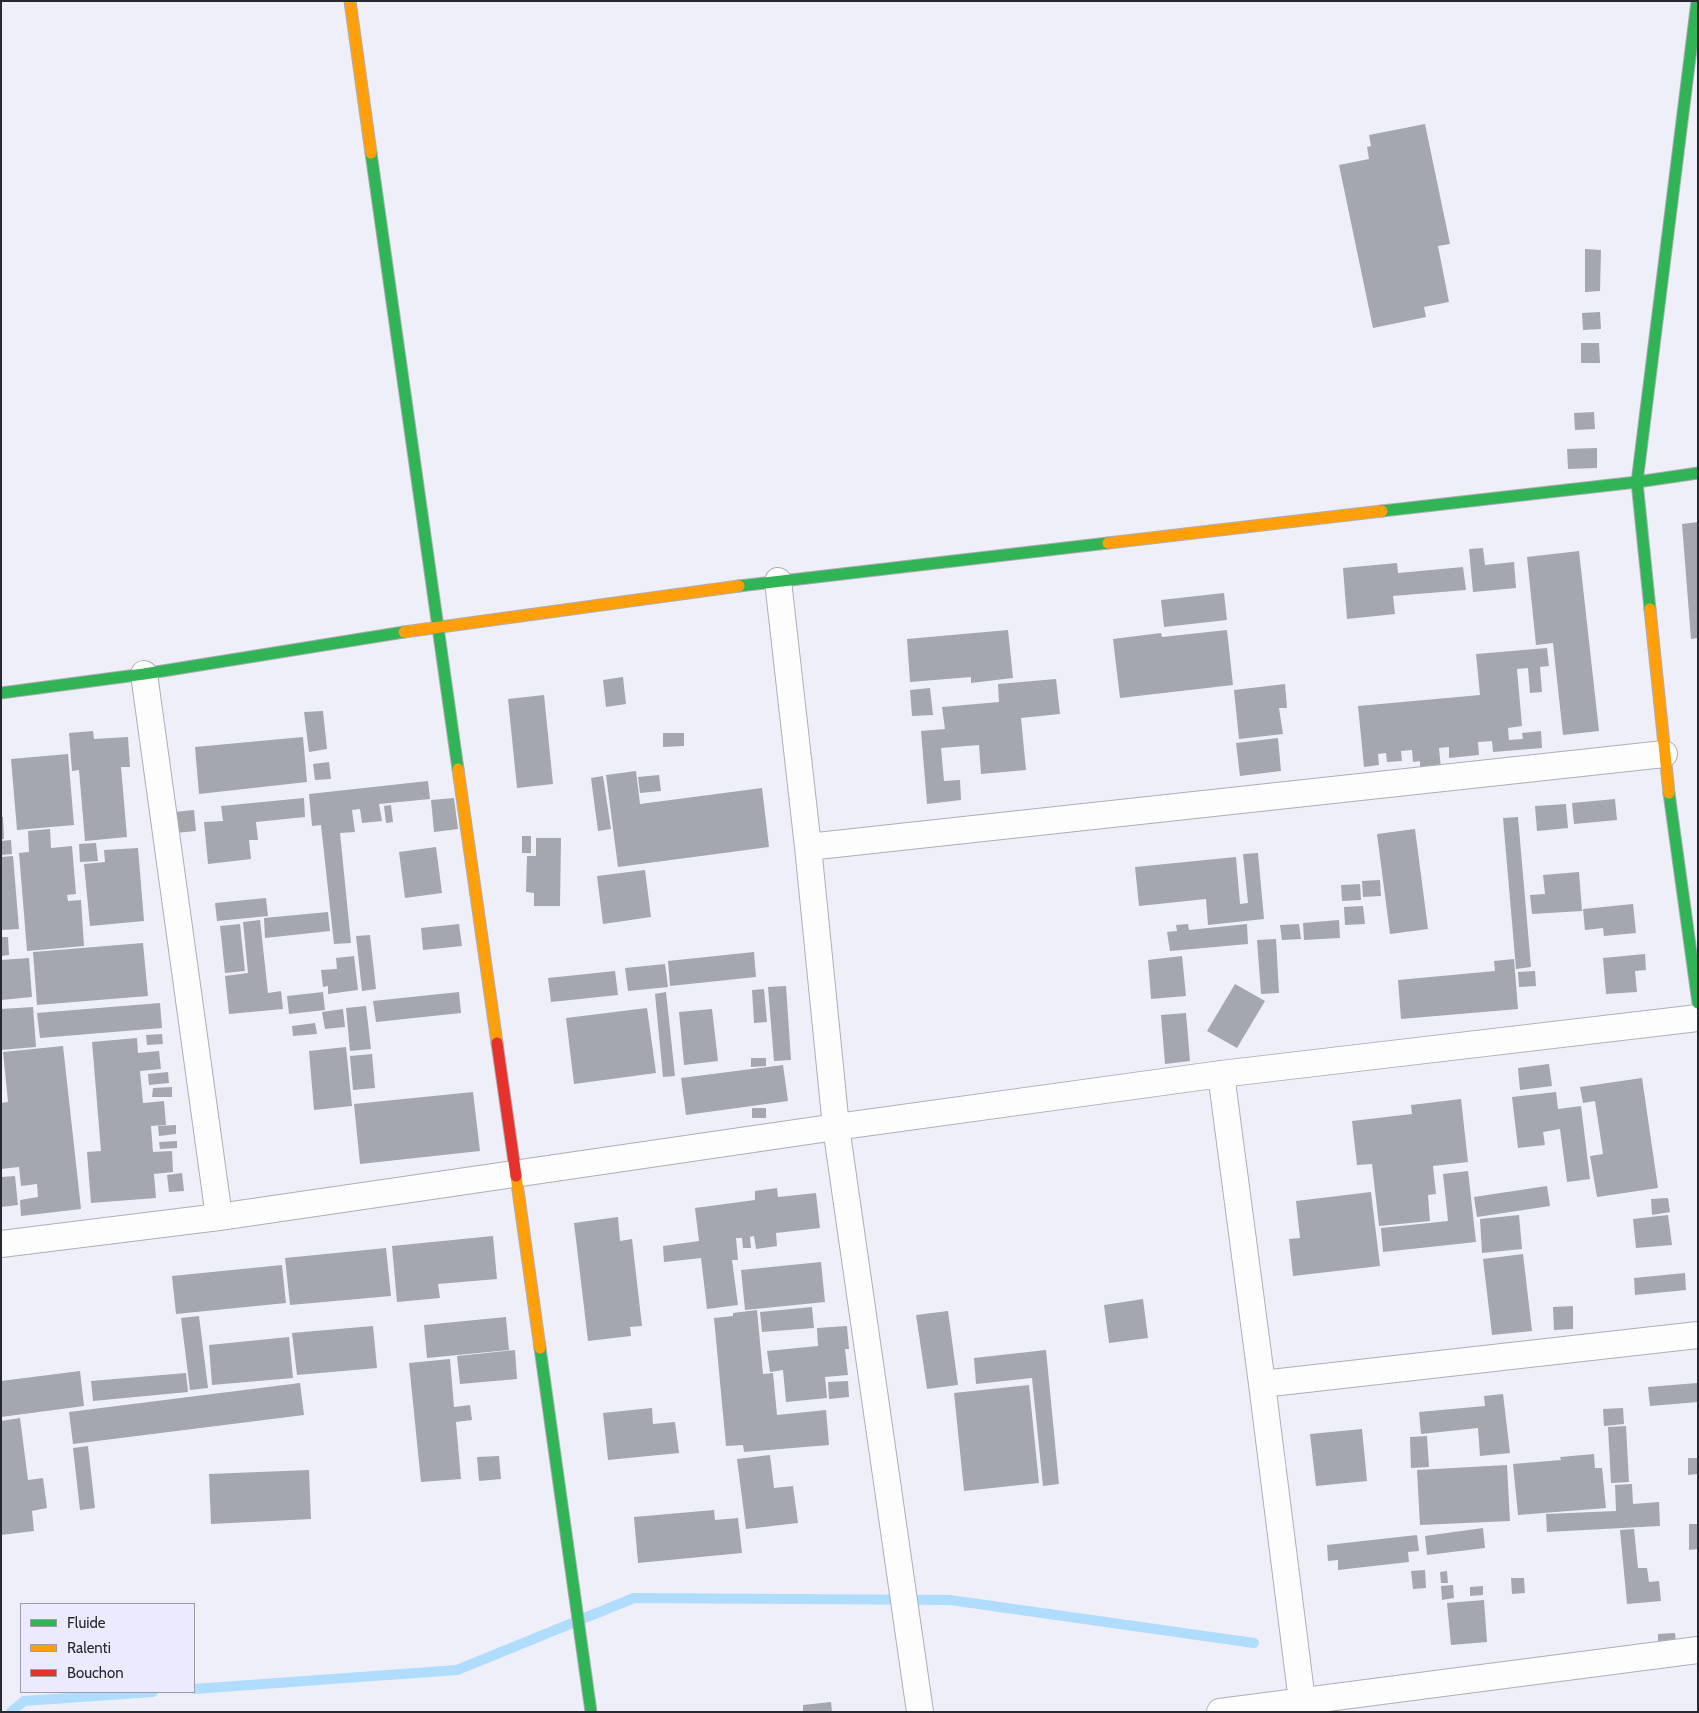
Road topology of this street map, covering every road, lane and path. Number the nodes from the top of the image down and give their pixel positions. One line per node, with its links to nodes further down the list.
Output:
1 (350, 1): 6 (street)
2 (1697, 1): 4 (street)
3 (1698, 472): 4 (street)
4 (1638, 482): 5 (street); 9 (street)
5 (778, 581): 6 (street); 10 (street)
6 (438, 626): 7 (street); 15 (street)
7 (144, 674): 8 (street); 16 (street)
8 (1, 693)
9 (1664, 754): 10 (street); 11 (street)
10 (808, 847): 14 (street)
11 (1698, 1003)
12 (1698, 1018): 13 (street)
13 (1221, 1074): 14 (street); 19 (street)
14 (836, 1127): 15 (street); 23 (street)
15 (516, 1174): 16 (street); 22 (street)
16 (219, 1217): 17 (street)
17 (1, 1244)
18 (1698, 1335): 19 (street)
19 (1262, 1384): 21 (street)
20 (1698, 1650): 21 (street)
21 (1302, 1701): 24 (street)
22 (591, 1712)
23 (920, 1712)
24 (1220, 1712)

